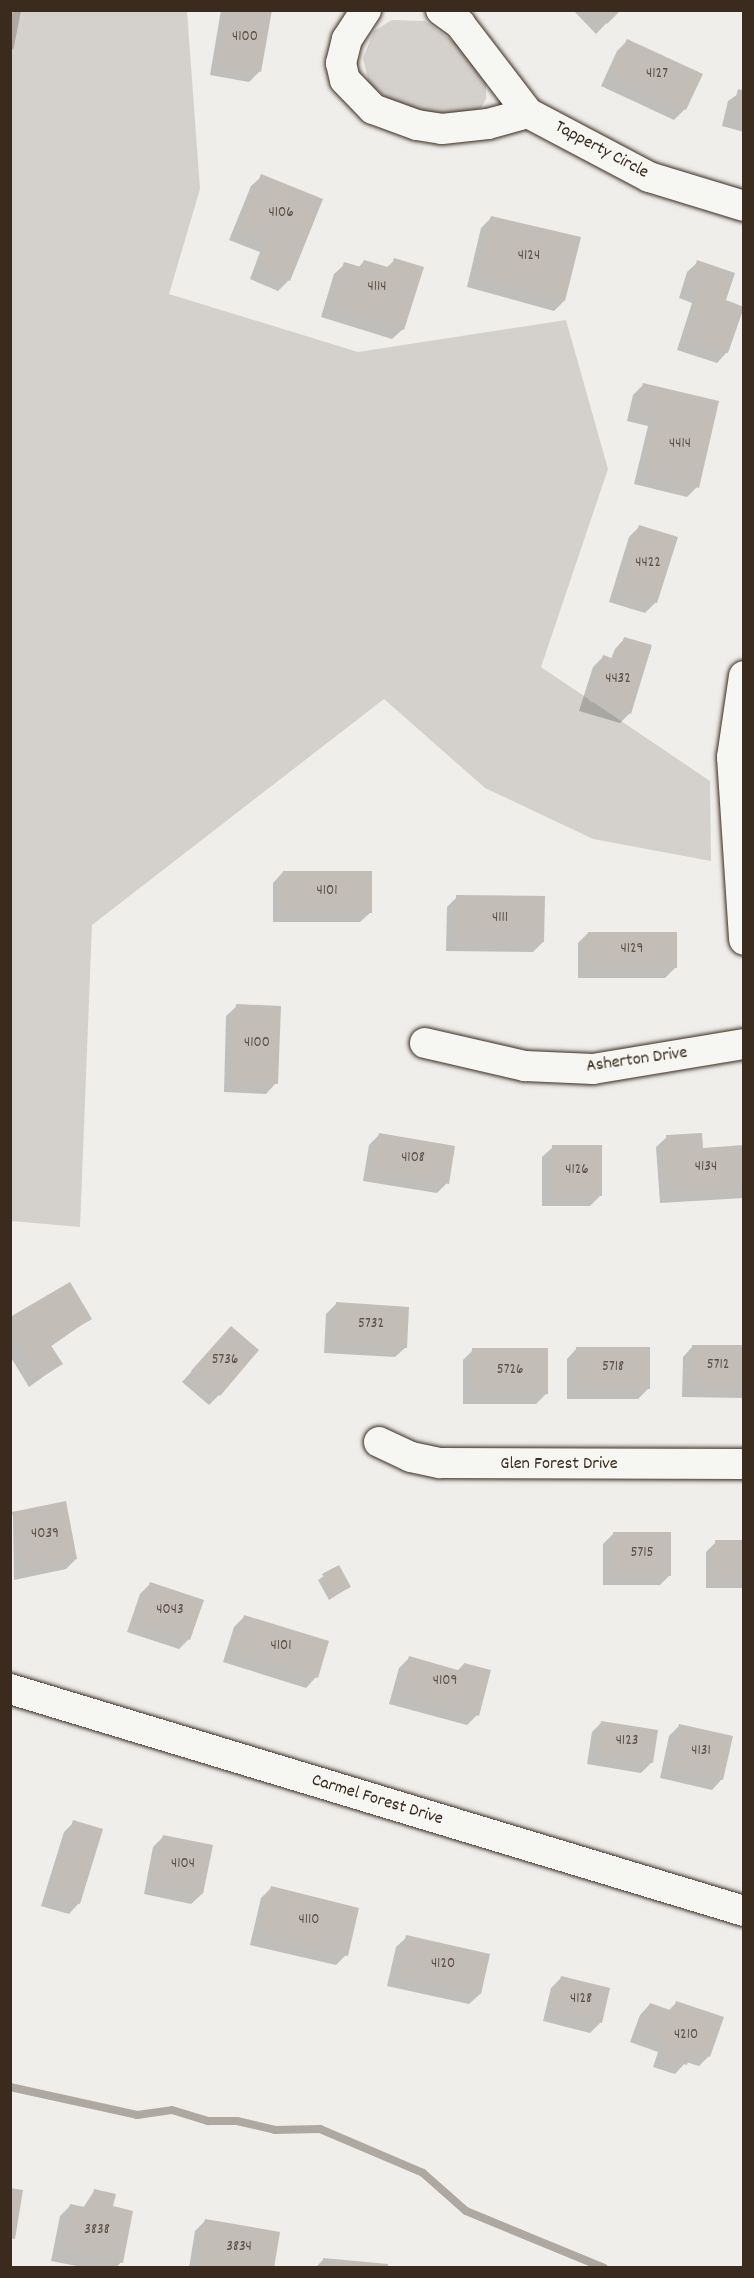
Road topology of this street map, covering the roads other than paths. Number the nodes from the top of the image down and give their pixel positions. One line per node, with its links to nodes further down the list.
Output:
1 (366, 10): 3 (street)
2 (441, 10): 3 (street, Tapperty Circle)
3 (528, 113): 4 (street, Tapperty Circle)
4 (744, 206)
5 (744, 676): 6 (street)
6 (744, 940)
7 (425, 1043): 8 (street, Asherton Drive)
8 (744, 1044)
9 (378, 1442): 10 (street, Glen Forest Drive)
10 (744, 1464)
11 (10, 1689): 12 (street, Carmel Forest Drive)
12 (744, 1911)

